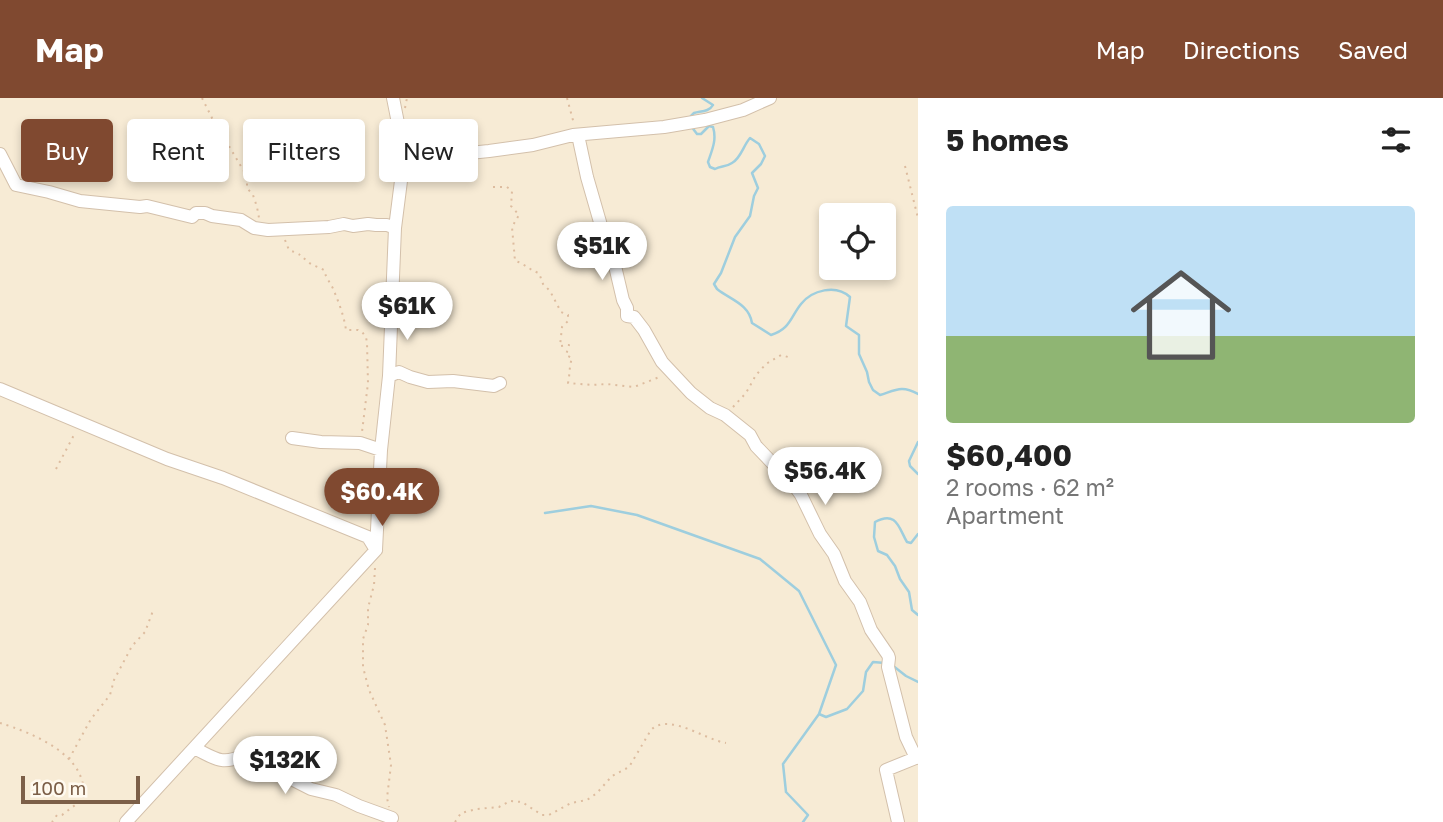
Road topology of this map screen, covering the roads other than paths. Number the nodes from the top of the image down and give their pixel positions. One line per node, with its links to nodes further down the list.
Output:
1 (393, 98): 3 (street)
2 (770, 98): 4 (street)
3 (397, 119)
4 (578, 135): 5 (street); 16 (street)
5 (478, 151)
6 (0, 154): 8 (street)
7 (401, 182): 8 (street)
8 (395, 229): 9 (street)
9 (390, 376): 10 (street); 13 (street)
10 (500, 383)
11 (0, 389): 14 (street)
12 (292, 438): 13 (street)
13 (381, 450): 14 (street)
14 (376, 550): 15 (street)
15 (194, 748): 17 (street); 18 (street)
16 (917, 757): 19 (street)
17 (392, 818)
18 (126, 822)
19 (898, 822)

